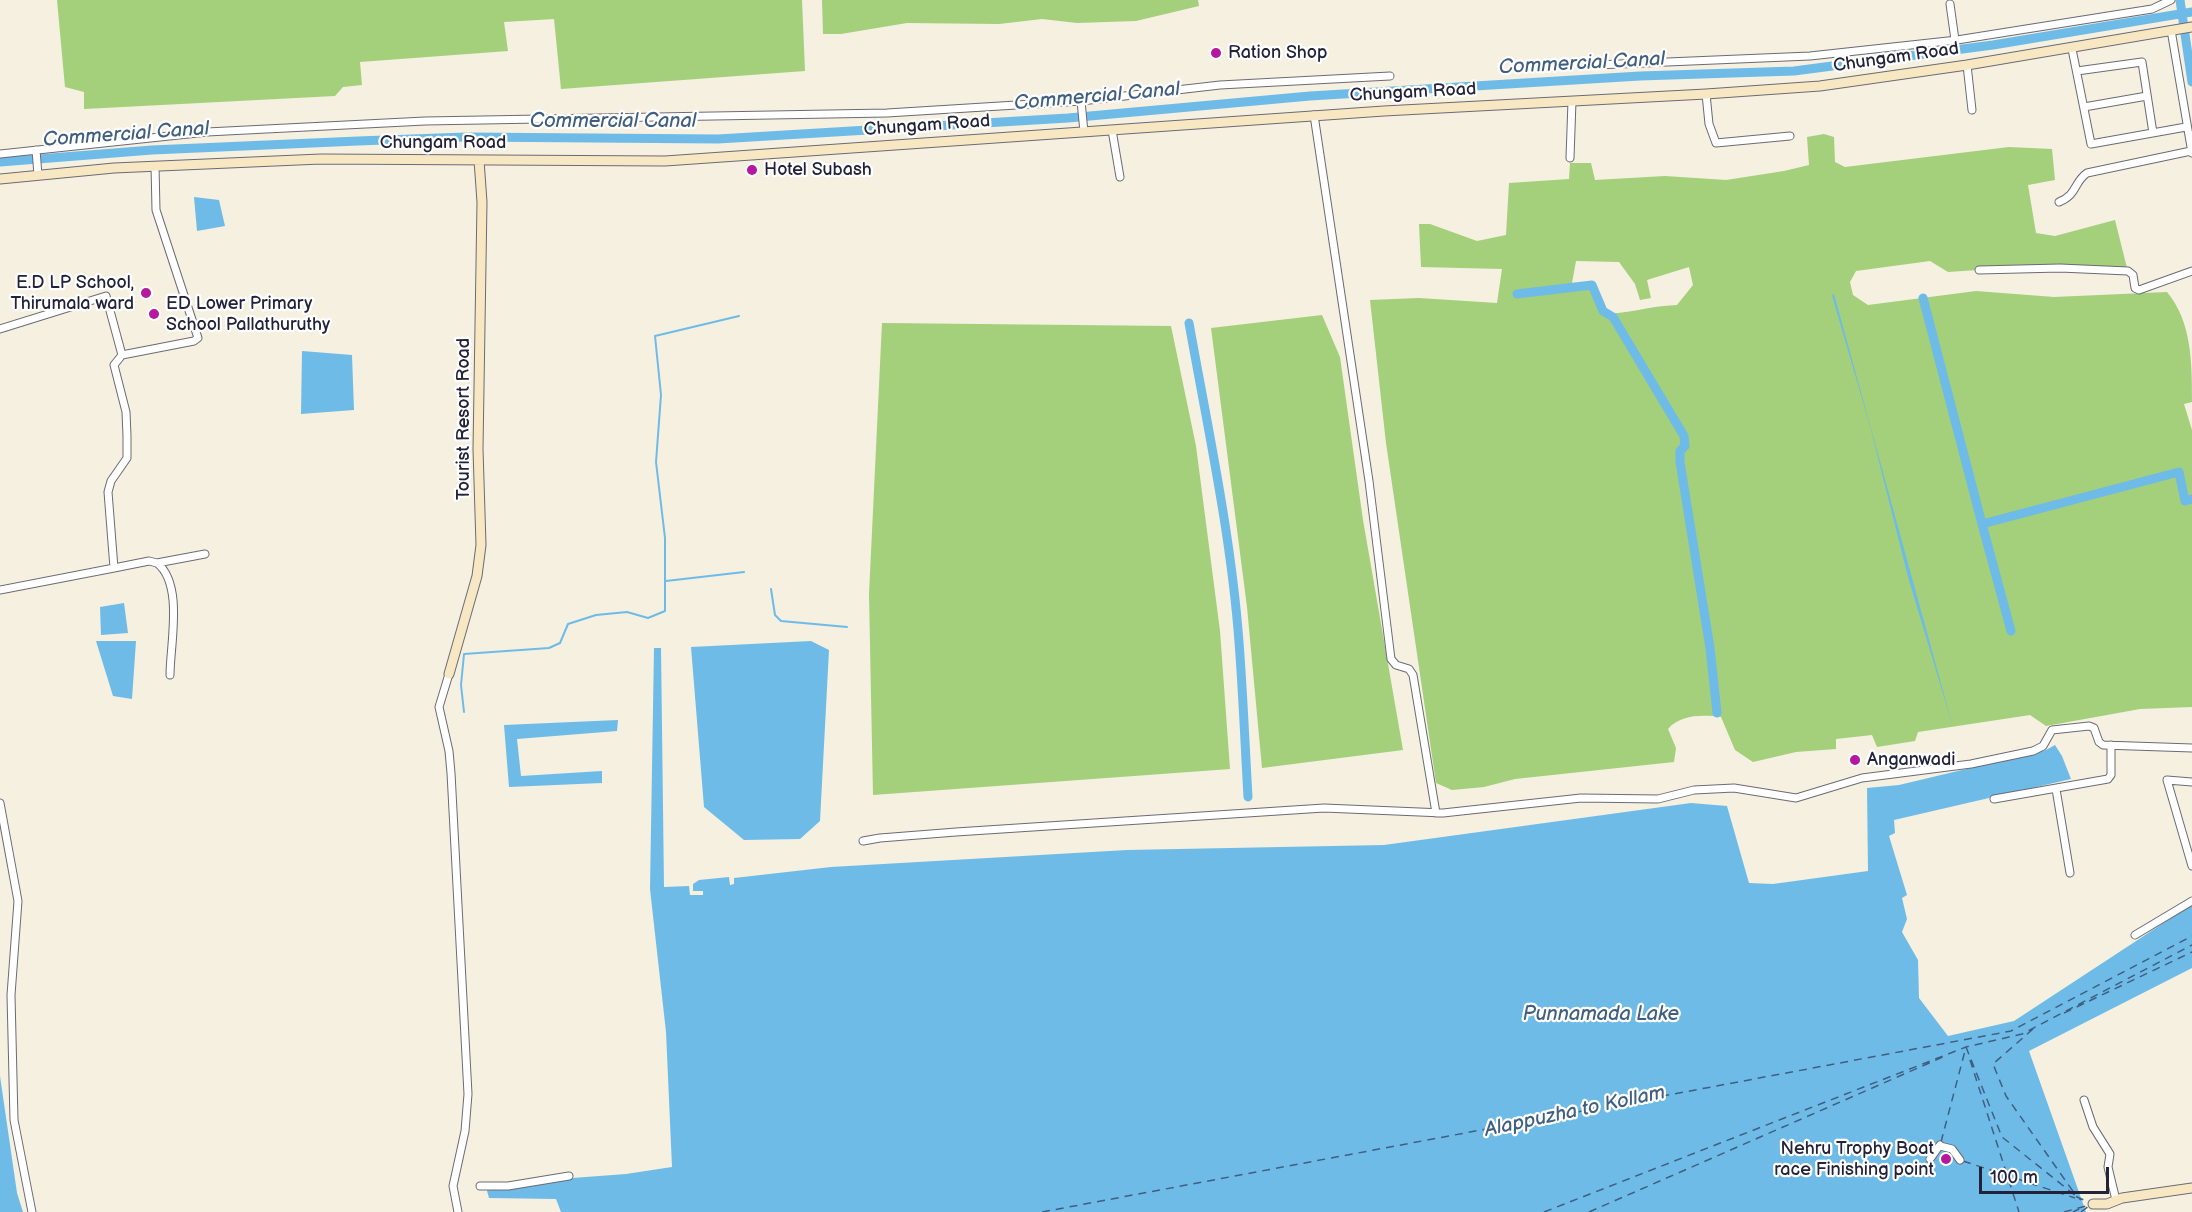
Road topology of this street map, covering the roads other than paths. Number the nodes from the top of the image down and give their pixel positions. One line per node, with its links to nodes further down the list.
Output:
1 (2171, 0): 4 (street)
2 (1950, 4): 4 (street)
3 (2181, 28): 5 (main road, Chungam Road); 17 (street)
4 (1955, 40): 6 (street)
5 (2072, 49): 7 (main road, Chungam Road); 8 (street)
6 (1596, 65)
7 (1967, 65): 10 (main road, Chungam Road); 15 (street)
8 (2077, 71): 11 (street); 14 (street)
9 (1390, 76): 13 (street)
10 (1706, 94): 12 (main road, Chungam Road); 21 (street)
11 (2147, 96): 14 (street); 20 (street)
12 (1572, 101): 16 (main road, Chungam Road); 25 (street)
13 (1081, 103): 18 (street); 22 (street)
14 (2084, 107): 20 (street)
15 (1972, 110)
16 (1314, 116): 19 (main road, Chungam Road); 48 (street)
17 (2186, 127): 20 (street); 23 (street)
18 (1084, 128): 19 (main road, Chungam Road); 26 (main road, Chungam Road)
19 (1112, 130): 29 (street)
20 (2153, 133)
21 (1790, 136)
22 (36, 150): 24 (street); 28 (street)
23 (2192, 152): 31 (street)
24 (0, 154)
25 (1570, 158)
26 (479, 160): 27 (main road, Chungam Road); 40 (main road, Tourist Resort Road)
27 (155, 166): 28 (main road, Chungam Road); 35 (street)
28 (38, 175): 30 (main road, Chungam Road)
29 (1120, 177)
30 (0, 179)
31 (2059, 202)
32 (1979, 270): 33 (street)
33 (2192, 271)
34 (0, 329): 35 (street)
35 (122, 355): 38 (street)
36 (206, 554): 37 (street)
37 (157, 563): 38 (street); 41 (street)
38 (114, 568): 39 (street)
39 (0, 590)
40 (449, 674): 63 (street)
41 (170, 675)
42 (2111, 745): 43 (street); 45 (street); 48 (street)
43 (2192, 748)
44 (2192, 782): 50 (street)
45 (2056, 789): 46 (street); 51 (street)
46 (1994, 799)
47 (0, 803): 62 (street)
48 (1436, 813): 49 (street)
49 (863, 842)
50 (2192, 866)
51 (2070, 873)
52 (2192, 901): 53 (street)
53 (2135, 935)
54 (2084, 1100): 60 (street)
55 (1930, 1159): 56 (street)
56 (1960, 1160)
57 (569, 1176): 58 (street)
58 (480, 1186)
59 (2192, 1188): 60 (main road)
60 (2116, 1200): 61 (main road)
61 (2094, 1204)
62 (32, 1212)
63 (458, 1212)

